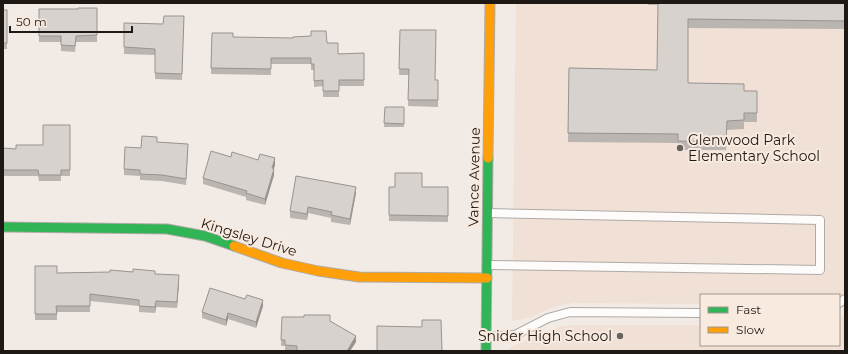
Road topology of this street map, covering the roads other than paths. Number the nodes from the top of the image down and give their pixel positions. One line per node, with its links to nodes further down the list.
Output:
1 (490, 3): 2 (street, Vance Avenue)
2 (487, 213): 4 (street, Vance Avenue); 4 (lane)
3 (3, 226): 5 (street, Kingsley Drive)
4 (487, 265): 5 (street, Vance Avenue)
5 (487, 278): 7 (street, Vance Avenue)
6 (700, 313): 7 (lane)
7 (486, 337): 8 (street, Vance Avenue)
8 (486, 351)

